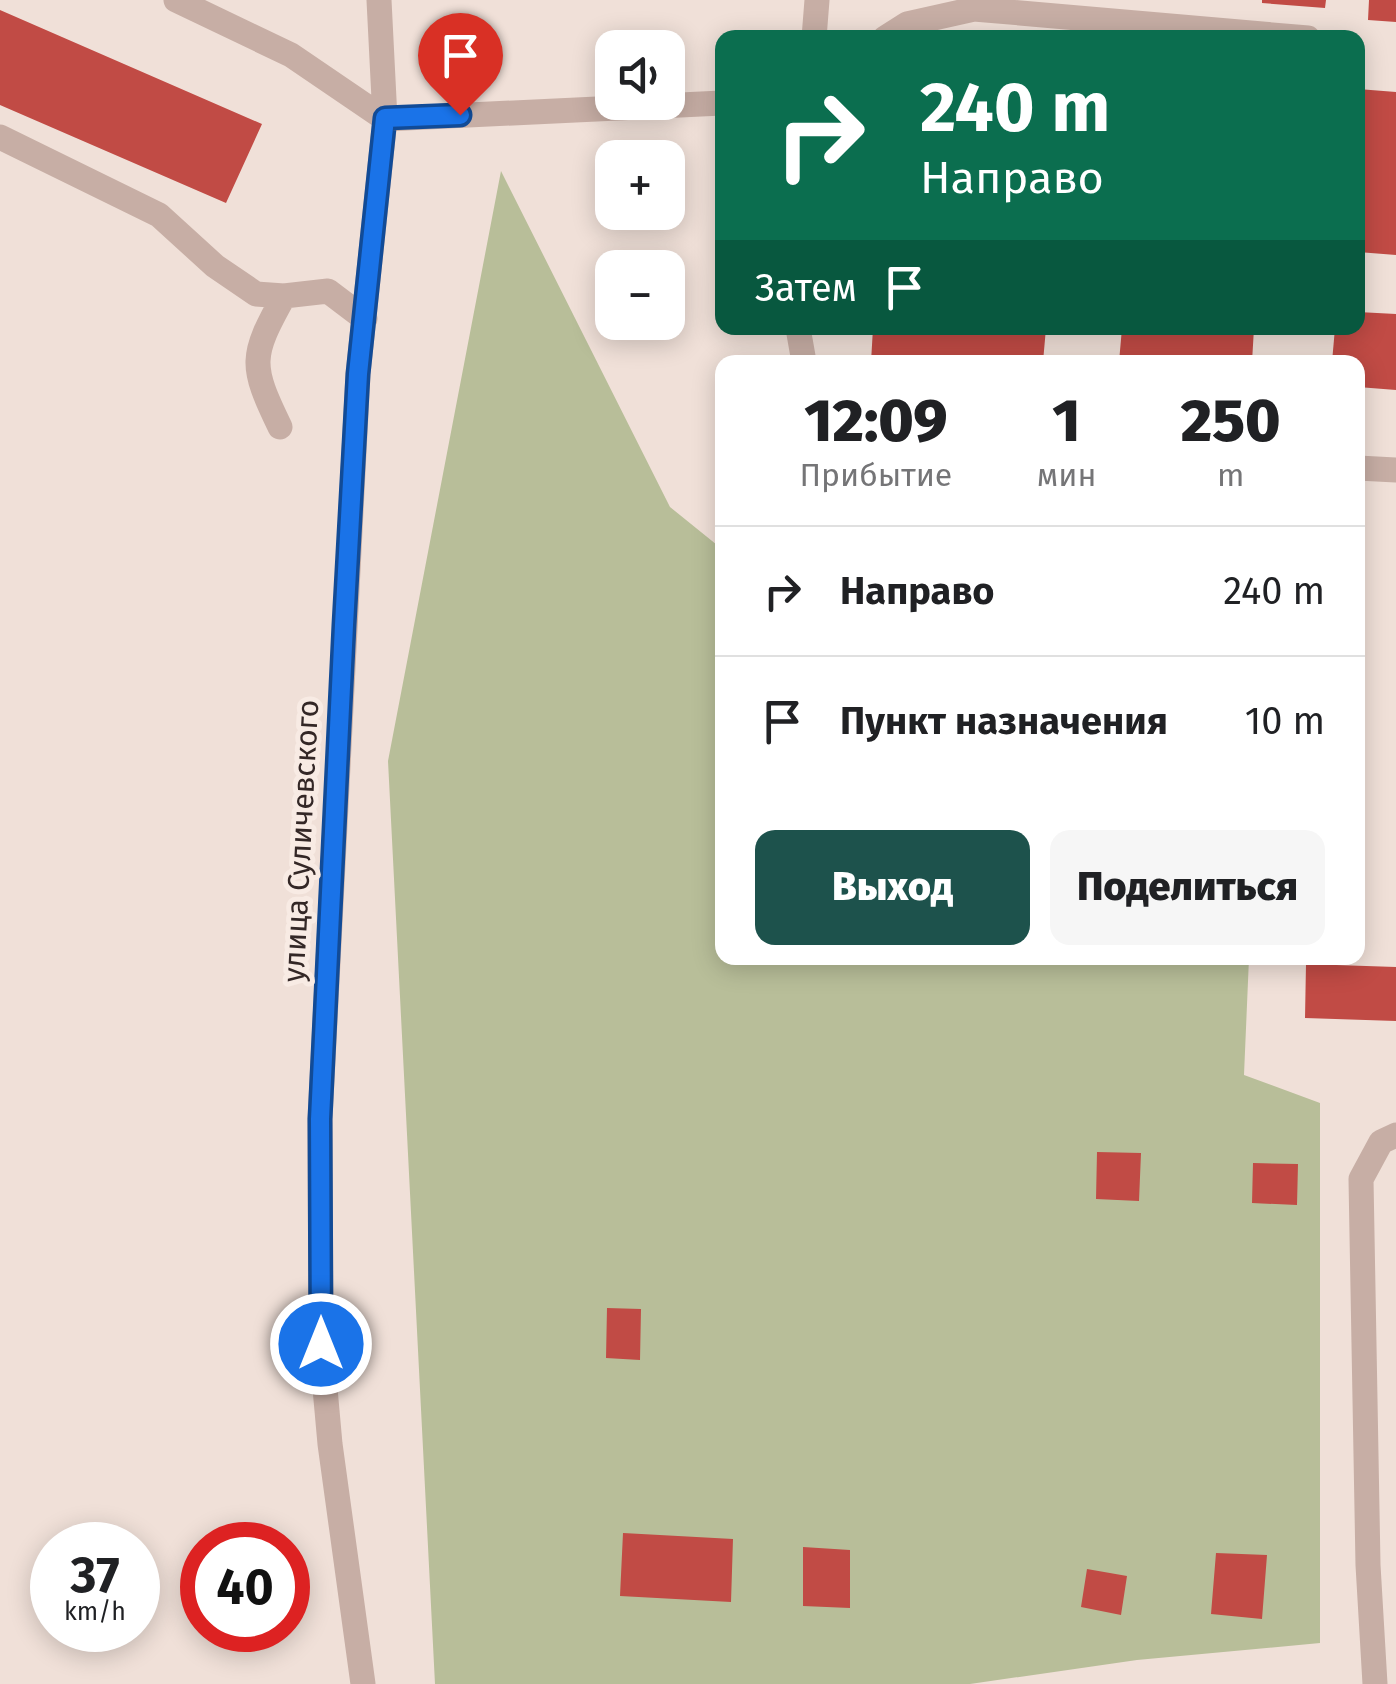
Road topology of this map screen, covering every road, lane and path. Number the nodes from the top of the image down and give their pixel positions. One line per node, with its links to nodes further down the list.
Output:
1 (176, 0): 8 (street)
2 (378, 0): 8 (street, улица Суличевского)
3 (817, 0): 4 (street)
4 (815, 30)
5 (897, 30): 6 (street)
6 (1219, 30)
7 (715, 103): 8 (street)
8 (385, 118): 11 (street, улица Суличевского)
9 (0, 138): 10 (street)
10 (284, 296): 11 (street); 12 (street)
11 (365, 319): 16 (street, улица Суличевского)
12 (280, 428)
13 (1365, 468): 14 (street)
14 (1396, 470)
15 (1396, 1135): 17 (street)
16 (363, 1684)
17 (1374, 1684)

